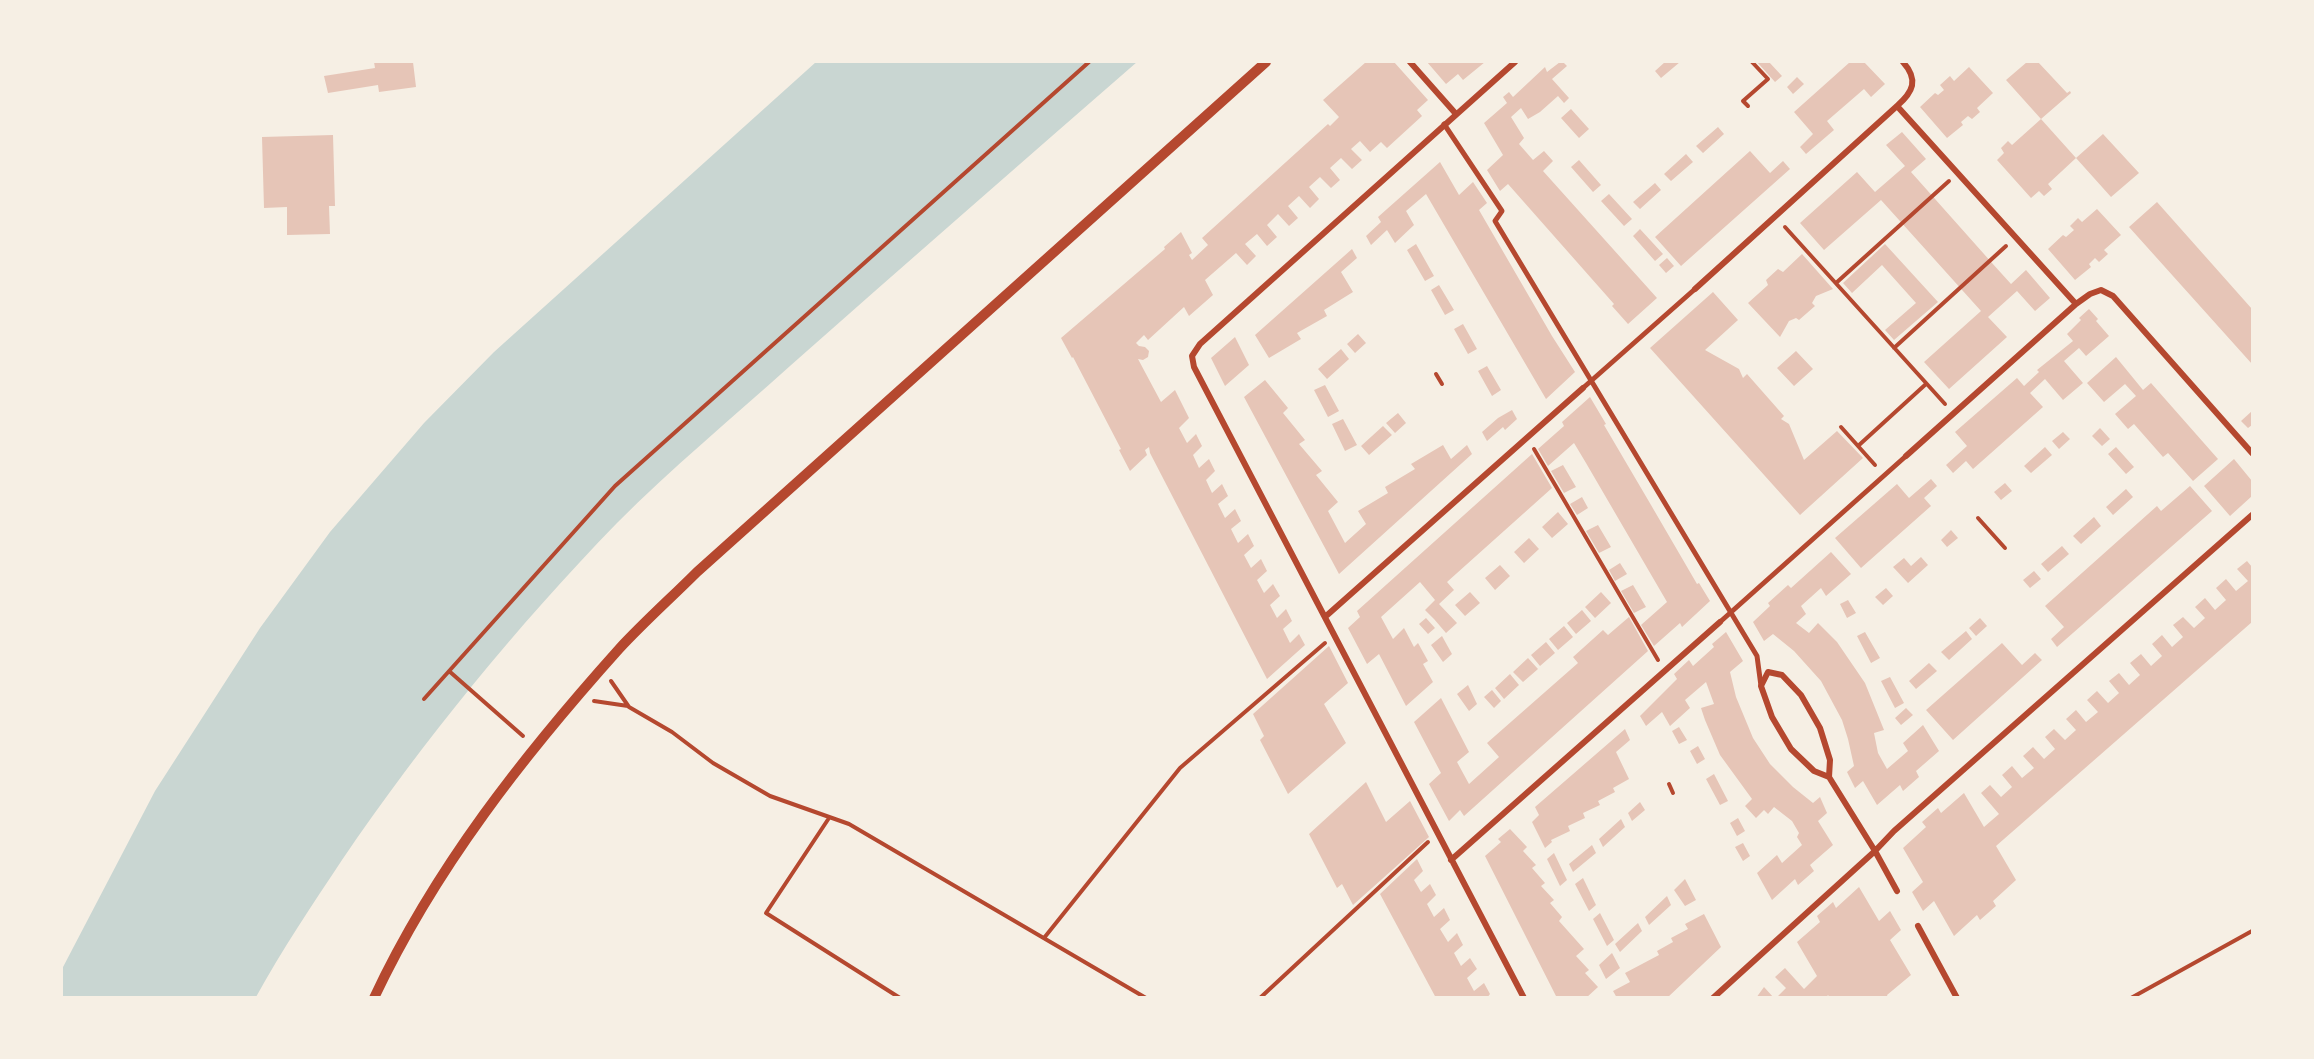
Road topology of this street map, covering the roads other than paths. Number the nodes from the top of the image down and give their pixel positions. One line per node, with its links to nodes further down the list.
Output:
1 (1266, 62): 24 (street)
2 (1410, 62): 6 (street)
3 (1515, 62): 6 (street)
4 (1903, 62): 5 (street)
5 (1897, 106): 8 (street); 9 (street)
6 (1456, 114): 7 (street)
7 (1444, 124): 10 (street); 16 (street)
8 (1695, 289): 10 (street)
9 (2076, 304): 12 (street); 13 (street)
10 (1592, 380): 11 (street); 15 (street)
11 (1583, 388): 16 (street)
12 (2253, 453)
13 (1906, 456): 15 (street)
14 (2253, 515): 20 (street)
15 (1730, 613): 17 (street); 18 (street)
16 (1325, 617): 21 (street)
17 (1720, 622): 21 (street)
18 (1761, 686): 19 (street); 19 (street)
19 (1829, 777): 20 (street)
20 (1875, 851): 22 (street); 26 (street)
21 (1451, 860): 25 (street)
22 (1897, 891)
23 (1918, 926): 27 (street)
24 (374, 998)
25 (1524, 998)
26 (1713, 998)
27 (1957, 998)

